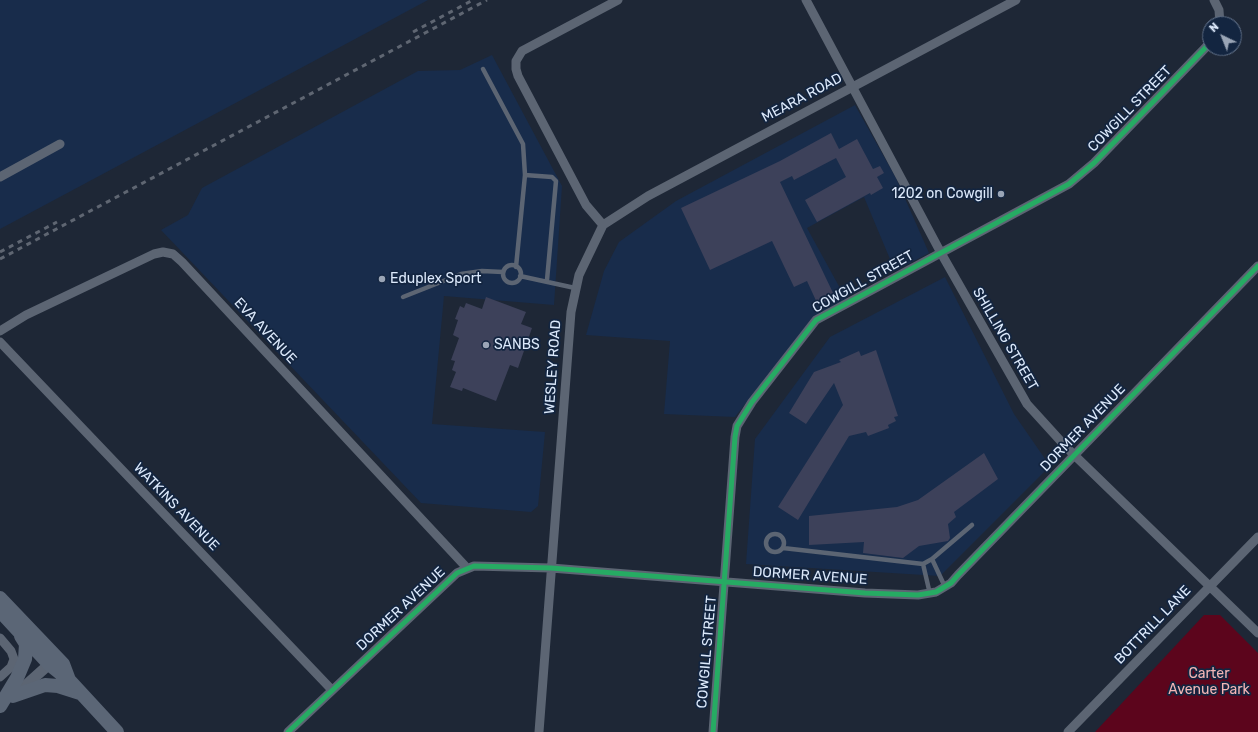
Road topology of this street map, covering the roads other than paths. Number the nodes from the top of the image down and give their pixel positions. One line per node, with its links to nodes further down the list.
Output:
1 (618, 0): 12 (street)
2 (806, 0): 8 (street, SHILLING STREET)
3 (1016, 0): 8 (street, MEARA ROAD)
4 (1214, 0): 5 (street)
5 (1219, 16)
6 (1202, 51): 13 (street, COWGILL STREET)
7 (483, 69): 10 (lane)
8 (852, 87): 12 (street, MEARA ROAD); 13 (street, SHILLING STREET)
9 (60, 144): 11 (street)
10 (526, 175): 15 (lane); 18 (lane)
11 (0, 177)
12 (603, 225): 19 (street, WESLEY ROAD)
13 (941, 253): 23 (street, SHILLING STREET); 31 (street, COWGILL STREET)
14 (1258, 266): 23 (street, DORMER AVENUE)
15 (516, 267): 16 (lane); 17 (lane)
16 (503, 272): 17 (lane); 20 (lane)
17 (520, 276): 18 (lane)
18 (546, 280): 19 (lane)
19 (575, 288): 30 (street, WESLEY ROAD)
20 (403, 297)
21 (0, 331): 29 (street, EVA AVENUE)
22 (0, 342): 42 (street, WATKINS AVENUE)
23 (1074, 455): 32 (street, SHILLING STREET); 33 (street, DORMER AVENUE)
24 (972, 525): 27 (lane)
25 (1258, 537): 32 (street, BOTTRILL LANE)
26 (783, 548): 26 (lane); 28 (lane)
27 (932, 559): 28 (lane); 33 (lane)
28 (923, 564): 34 (lane)
29 (467, 568): 30 (street, DORMER AVENUE); 42 (street, DORMER AVENUE)
30 (551, 568): 31 (street, DORMER AVENUE); 48 (street, WESLEY ROAD)
31 (725, 582): 34 (street, DORMER AVENUE); 49 (street, COWGILL STREET)
32 (1210, 586): 38 (street, SHILLING STREET); 50 (street, BOTTRILL LANE)
33 (945, 587): 34 (street, DORMER AVENUE)
34 (930, 594)
35 (0, 598): 40 (main road)
36 (0, 611): 37 (main road)
37 (18, 631): 40 (main road); 45 (main road)
38 (1258, 633)
39 (0, 638): 41 (street)
40 (53, 661): 43 (main road); 44 (street)
41 (0, 677)
42 (332, 690): 47 (street, DORMER AVENUE)
43 (82, 694): 44 (main road); 46 (main road)
44 (13, 696): 45 (street)
45 (0, 706)
46 (117, 732)
47 (288, 732)
48 (539, 732)
49 (713, 732)
50 (1068, 732)

